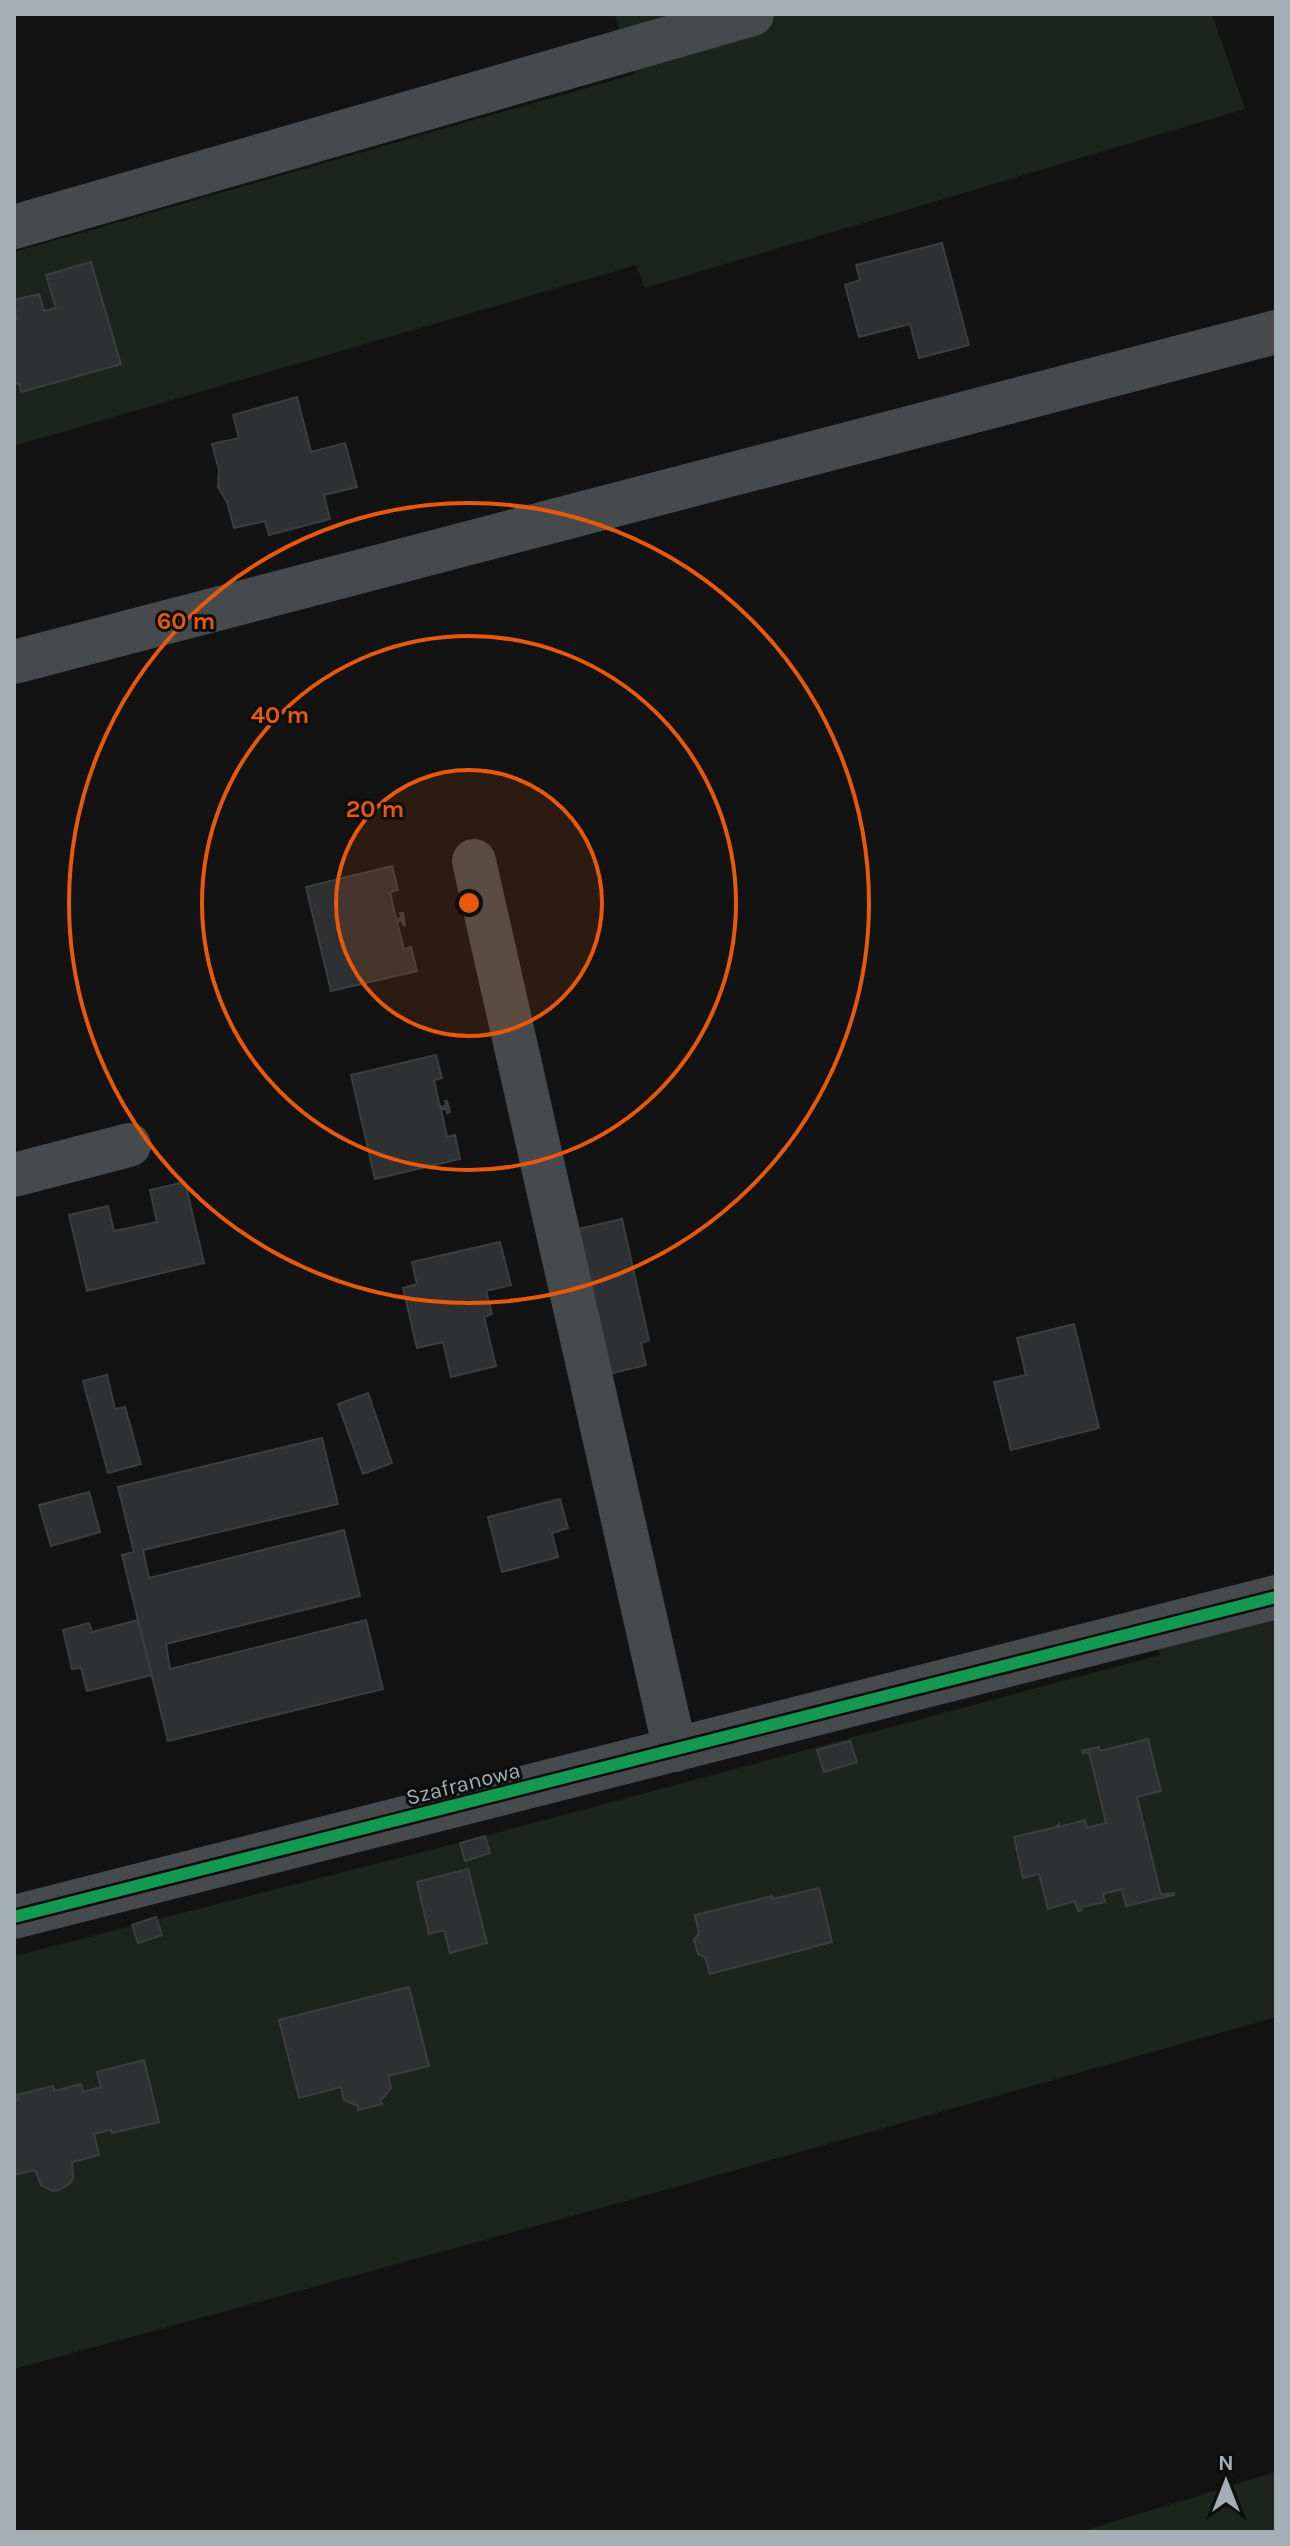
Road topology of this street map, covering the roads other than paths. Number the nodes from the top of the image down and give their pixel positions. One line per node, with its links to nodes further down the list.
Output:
1 (752, 14): 2 (street)
2 (14, 227)
3 (1276, 332): 4 (street)
4 (14, 662)
5 (474, 861): 9 (street)
6 (129, 1145): 7 (street)
7 (14, 1175)
8 (1276, 1597): 9 (street, Szafranowa)
9 (675, 1750): 10 (street, Szafranowa)
10 (14, 1917)

